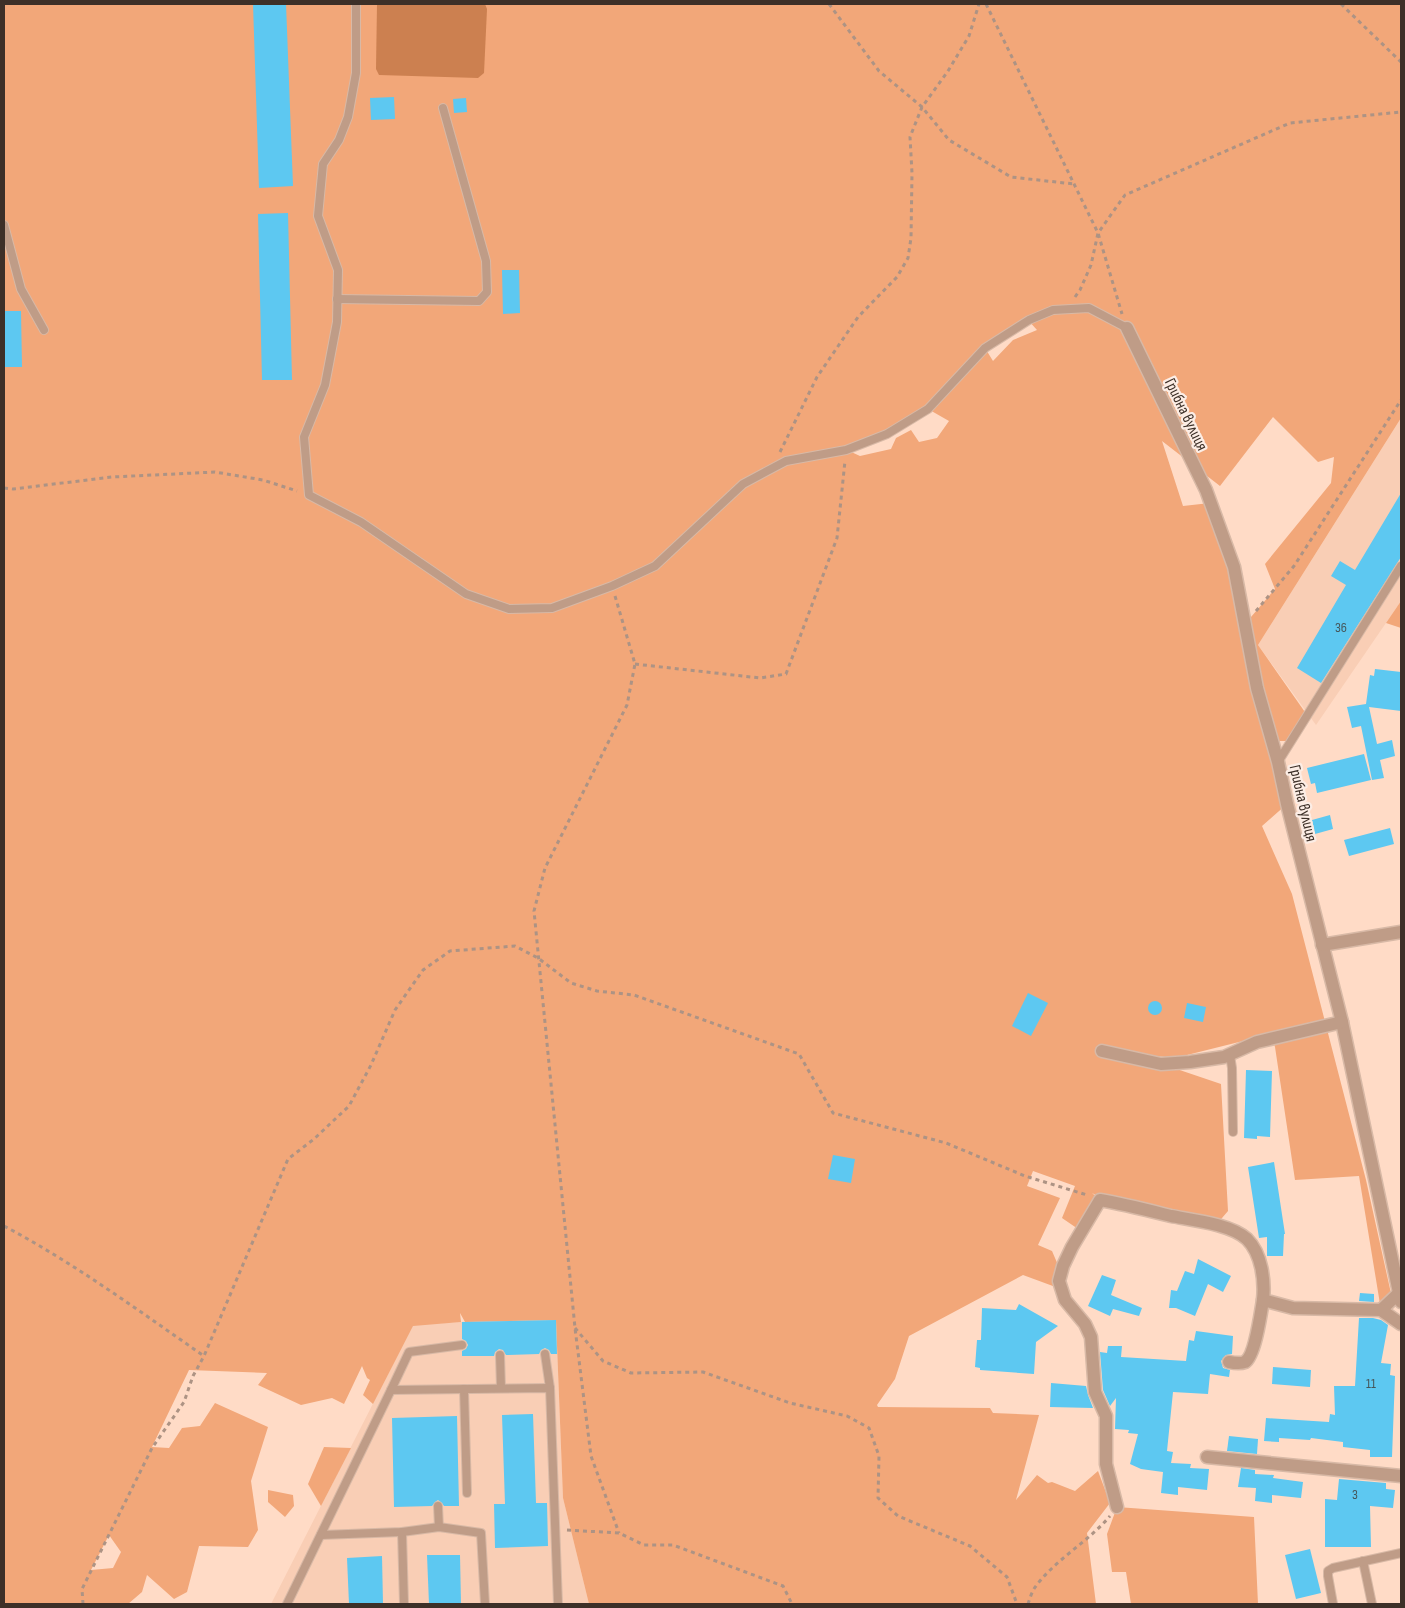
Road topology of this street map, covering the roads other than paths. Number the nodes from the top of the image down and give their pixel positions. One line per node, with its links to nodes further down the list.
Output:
1 (356, 4): 4 (lane)
2 (443, 108): 4 (lane)
3 (4, 225): 6 (lane)
4 (337, 300): 5 (lane)
5 (1127, 328): 8 (street, Грибна вулиця)
6 (44, 330)
7 (1401, 566): 8 (lane)
8 (1278, 762): 10 (street, Грибна вулиця)
9 (1401, 932): 10 (street)
10 (1322, 945): 11 (street, Грибна вулиця)
11 (1342, 1022): 13 (street); 15 (street, Грибна вулиця)
12 (1102, 1050): 13 (street)
13 (1230, 1055): 14 (lane)
14 (1233, 1132)
15 (1400, 1298): 17 (street)
16 (1263, 1300): 17 (street); 22 (street); 31 (street)
17 (1381, 1310): 18 (street)
18 (1401, 1324)
19 (462, 1345): 26 (lane)
20 (545, 1354): 24 (lane)
21 (500, 1355): 23 (lane)
22 (1229, 1362)
23 (502, 1388): 24 (lane); 25 (lane)
24 (550, 1388): 37 (lane)
25 (464, 1389): 26 (lane); 29 (lane)
26 (391, 1390): 34 (lane)
27 (1206, 1457): 28 (street)
28 (1401, 1476)
29 (467, 1494)
30 (438, 1506): 32 (lane)
31 (1117, 1507)
32 (439, 1527): 33 (lane); 40 (lane)
33 (402, 1532): 34 (lane); 39 (lane)
34 (321, 1535): 38 (lane)
35 (1401, 1552): 36 (lane)
36 (1363, 1562): 42 (lane); 43 (lane)
37 (558, 1601): 41 (lane)
38 (287, 1604)
39 (404, 1604)
40 (485, 1604)
41 (566, 1604)
42 (1333, 1604)
43 (1372, 1604)

